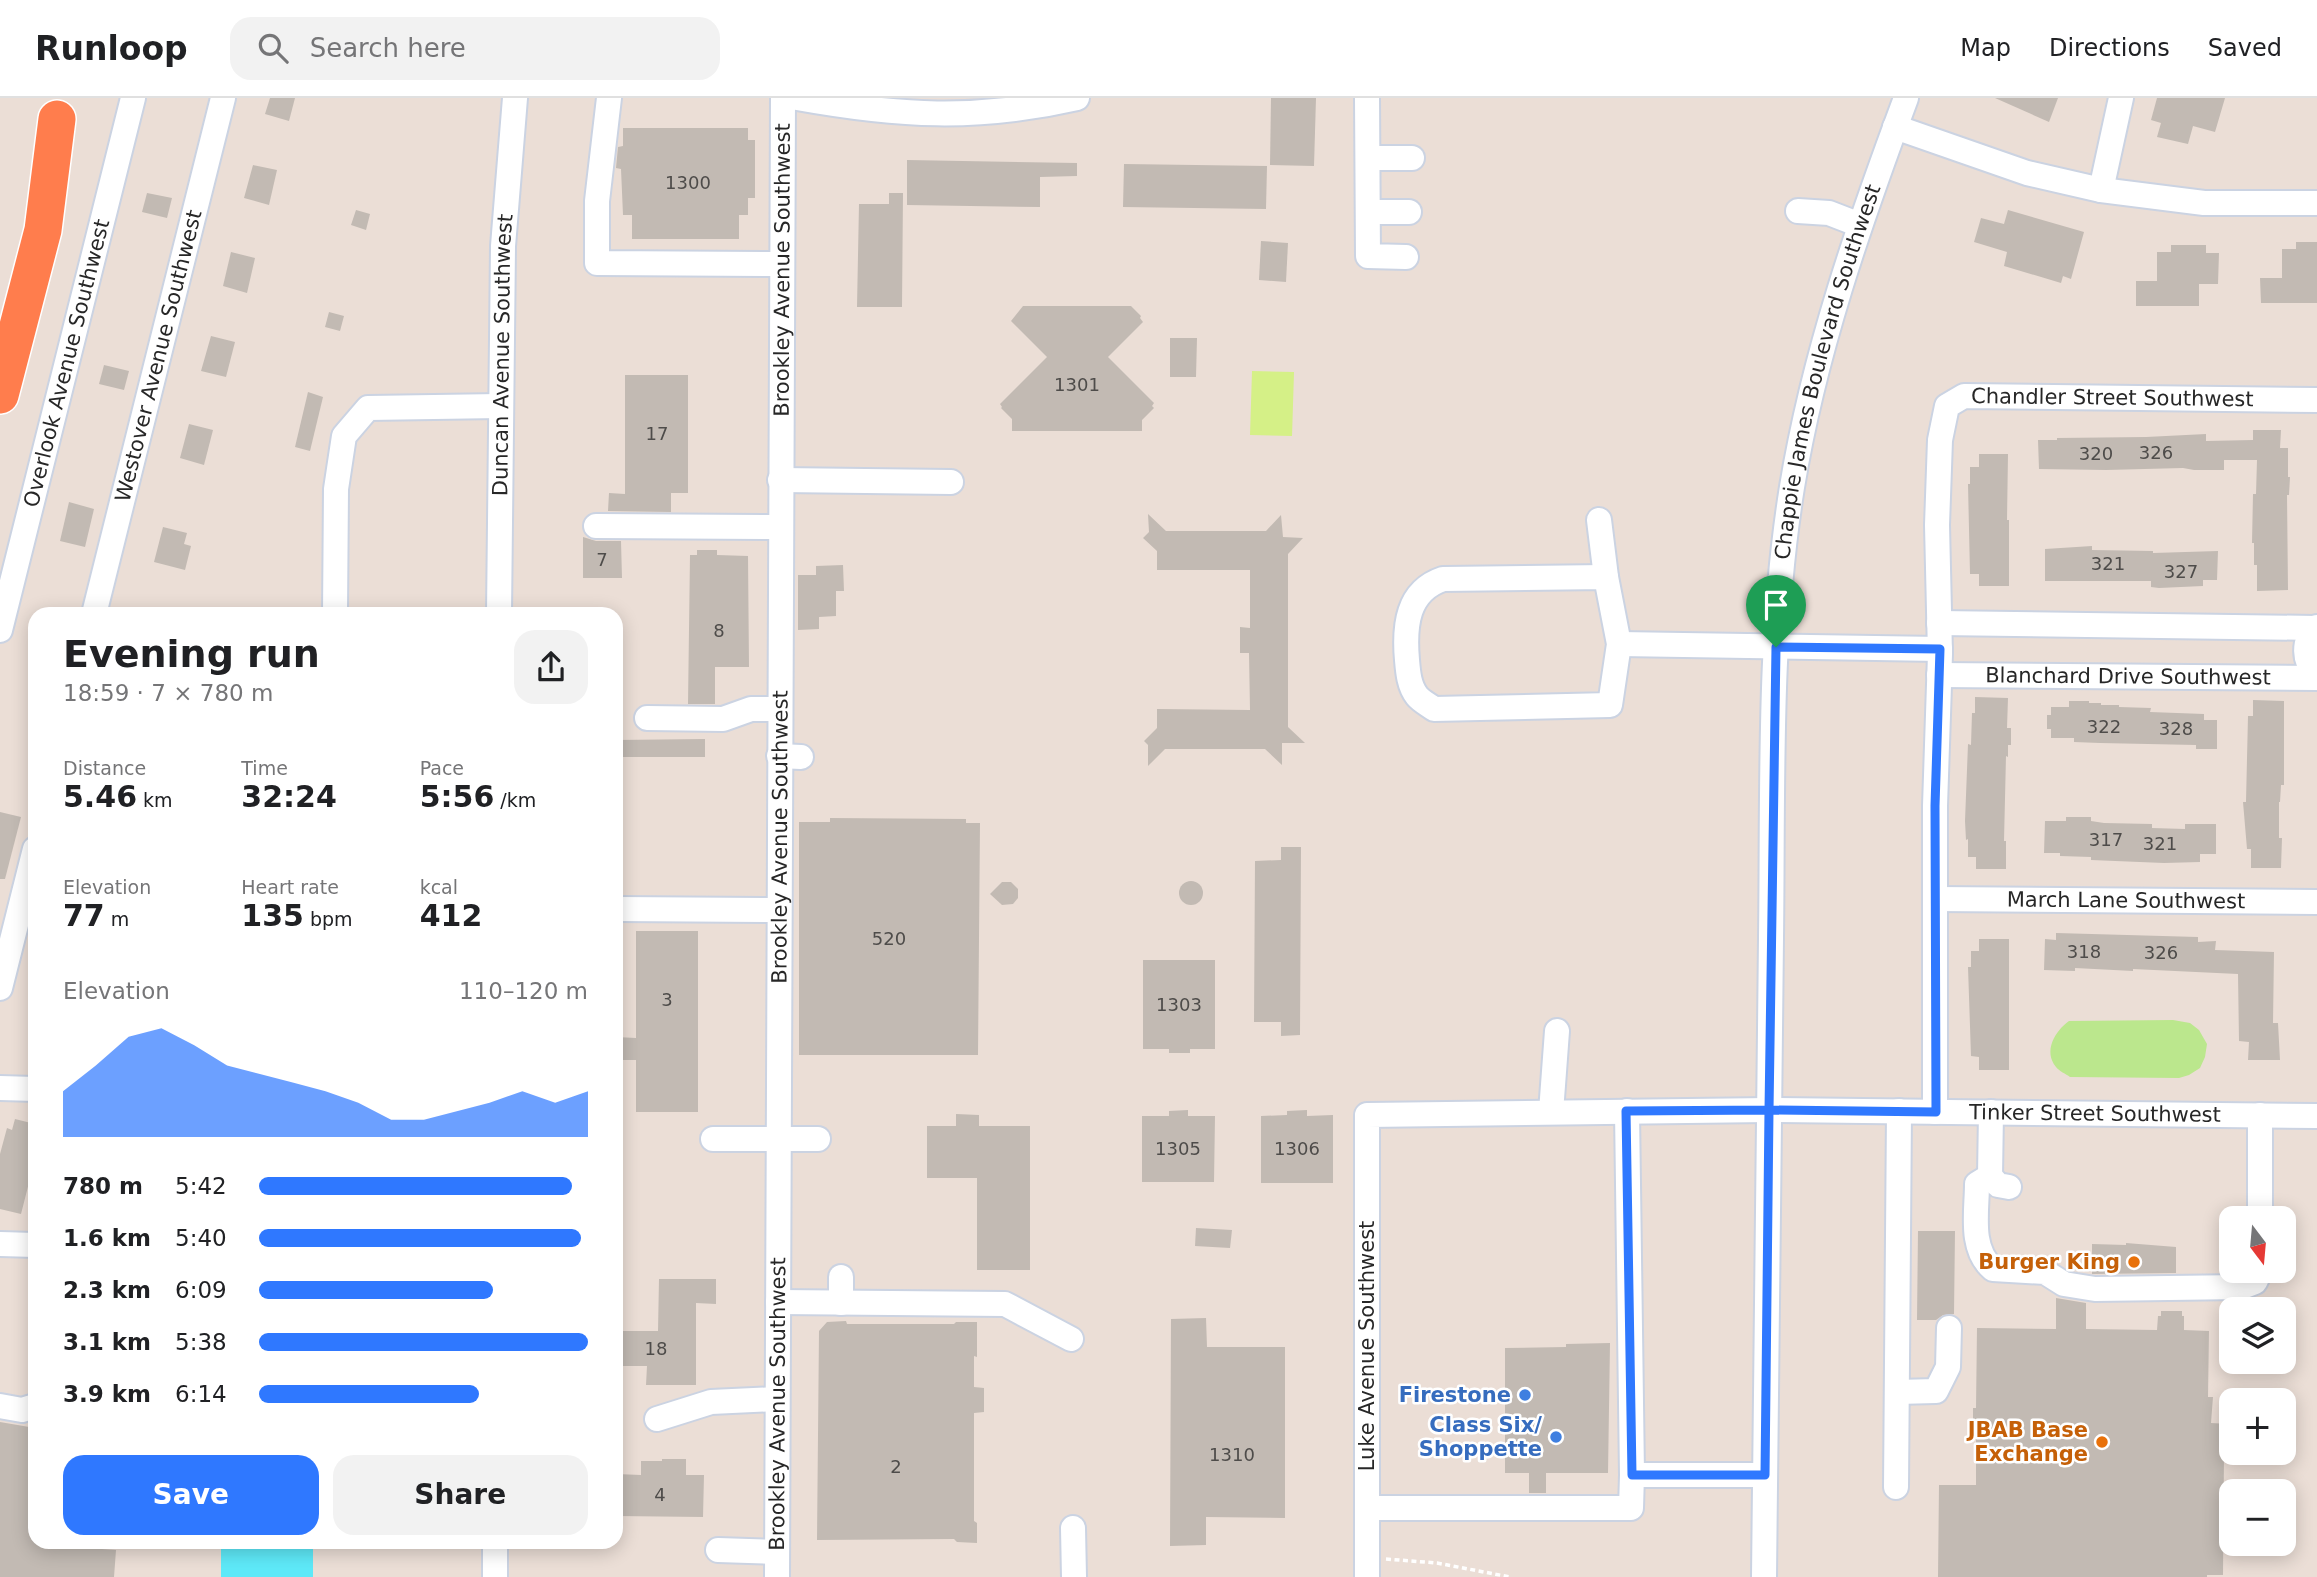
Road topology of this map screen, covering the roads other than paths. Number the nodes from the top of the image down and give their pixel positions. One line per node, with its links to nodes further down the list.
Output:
1 (133, 98): 38 (street, Overlook Avenue Southwest)
2 (223, 98): 33 (street, Westover Avenue Southwest)
3 (515, 98): 26 (street, Duncan Avenue Southwest)
4 (609, 98): 22 (street)
5 (783, 98): 22 (street, Brookley Avenue Southwest)
6 (797, 98): 7 (street)
7 (1077, 98)
8 (1367, 98): 13 (street)
9 (1906, 98): 12 (street, Chappie James Boulevard Southwest)
10 (2122, 98): 15 (street)
11 (61, 109): 23 (highway); 24 (highway)
12 (1895, 127): 15 (street); 20 (street, Chappie James Boulevard Southwest)
13 (1367, 158): 14 (street); 18 (street)
14 (1412, 158)
15 (2101, 190): 16 (street)
16 (2317, 203)
17 (1798, 211): 20 (street)
18 (1368, 212): 19 (street); 21 (street)
19 (1409, 212)
20 (1860, 225): 40 (street, Chappie James Boulevard Southwest)
21 (1406, 257)
22 (781, 264): 27 (street, Brookley Avenue Southwest)
23 (0, 304)
24 (0, 395)
25 (2317, 400): 36 (street, Chandler Street Southwest)
26 (500, 406): 34 (street); 35 (street, Duncan Avenue Southwest)
27 (780, 480): 28 (street); 31 (street, Brookley Avenue Southwest)
28 (951, 482)
29 (1599, 520): 32 (street)
30 (596, 526): 31 (street)
31 (780, 527): 44 (street, Brookley Avenue Southwest)
32 (1606, 577): 39 (street); 39 (street)
33 (96, 607)
34 (335, 607)
35 (499, 607)
36 (1938, 623): 37 (street); 41 (street, Chandler Street Southwest)
37 (2316, 627): 43 (street)
38 (0, 630)
39 (1619, 644): 40 (street)
40 (1776, 647): 41 (street); 56 (street, Chappie James Boulevard Southwest)
41 (1940, 649): 42 (street, Chandler Street Southwest)
42 (1939, 675): 43 (street, Blanchard Drive Southwest); 47 (street, Chandler Street Southwest)
43 (2317, 677)
44 (779, 709): 45 (street); 50 (street, Brookley Avenue Southwest)
45 (647, 718)
46 (28, 877): 51 (street)
47 (1935, 899): 48 (street, March Lane Southwest); 60 (street, Chandler Street Southwest)
48 (2317, 902)
49 (623, 909): 50 (street)
50 (779, 911): 66 (street, Brookley Avenue Southwest)
51 (0, 988)
52 (1558, 1031): 59 (street)
53 (0, 1088): 54 (street)
54 (28, 1089)
55 (2317, 1096): 64 (street)
56 (1769, 1110): 57 (street, Tinker Street Southwest); 58 (street, Tinker Street Southwest); 83 (street, Chappie James Boulevard Southwest)
57 (1626, 1111): 59 (street, Tinker Street Southwest); 82 (street)
58 (1899, 1111): 60 (street, Tinker Street Southwest); 77 (street)
59 (1551, 1112): 62 (street, Tinker Street Southwest)
60 (1936, 1112): 61 (street, Tinker Street Southwest)
61 (1991, 1112): 63 (street, Tinker Street Southwest); 72 (street)
62 (1367, 1115): 85 (street, Luke Avenue Southwest)
63 (2260, 1115): 64 (street, Tinker Street Southwest); 68 (street)
64 (2317, 1115)
65 (713, 1139): 66 (street)
66 (778, 1139): 67 (street); 73 (street, Brookley Avenue Southwest)
67 (818, 1139)
68 (2260, 1206)
69 (0, 1244): 70 (street)
70 (28, 1245)
71 (841, 1277): 74 (street)
72 (2252, 1283)
73 (778, 1302): 74 (street); 78 (street, Brookley Avenue Southwest)
74 (841, 1303): 76 (street)
75 (1949, 1328): 77 (street)
76 (1071, 1339)
77 (1897, 1392): 84 (street)
78 (777, 1399): 81 (street); 89 (street, Brookley Avenue Southwest)
79 (0, 1406): 80 (street)
80 (28, 1408)
81 (657, 1419)
82 (1632, 1475): 83 (street); 85 (street)
83 (1765, 1475): 94 (street, Chappie James Boulevard Southwest)
84 (1896, 1488)
85 (1367, 1508): 90 (street, Luke Avenue Southwest)
86 (1073, 1528): 93 (street)
87 (495, 1549): 91 (street)
88 (718, 1550): 89 (street)
89 (777, 1552): 92 (street, Brookley Avenue Southwest)
90 (1367, 1568)
91 (495, 1577)
92 (777, 1577)
93 (1074, 1577)
94 (1764, 1577)

